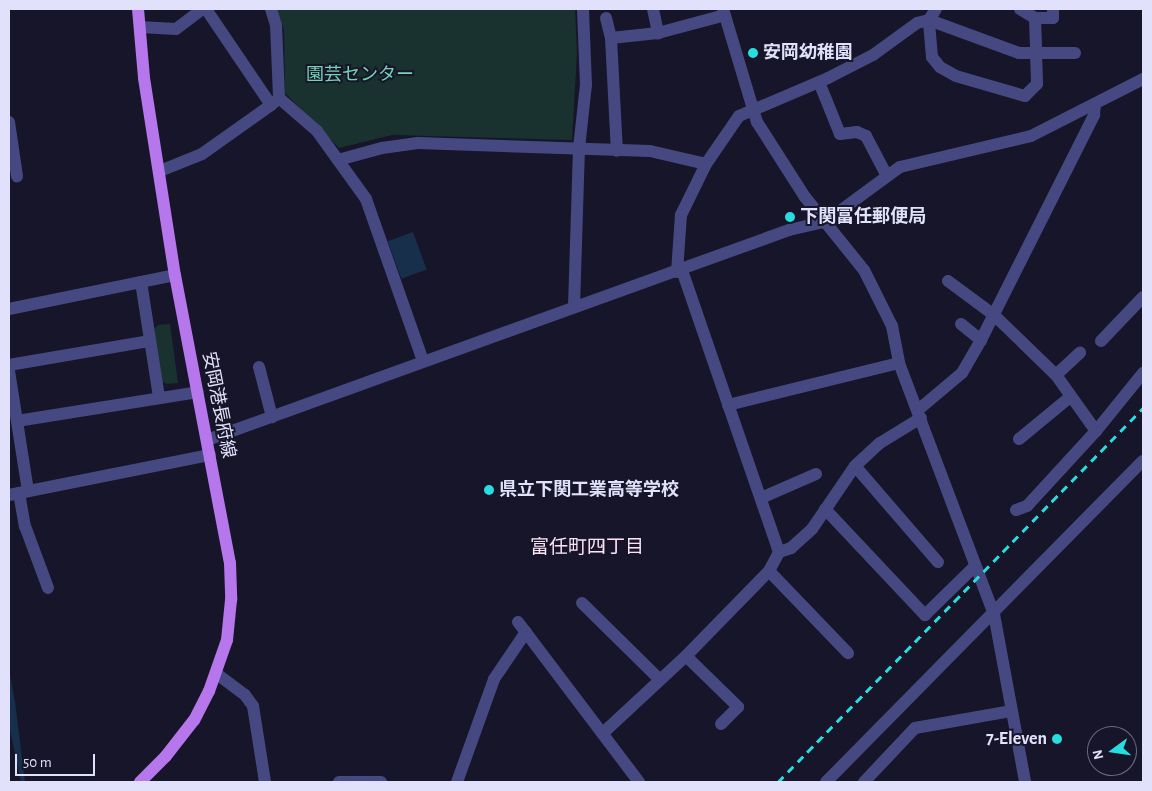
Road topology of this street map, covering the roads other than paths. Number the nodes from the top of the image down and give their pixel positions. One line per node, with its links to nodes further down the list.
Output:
1 (138, 9): 13 (main road, 安岡港長府線)
2 (205, 9): 13 (street); 20 (street)
3 (272, 9): 20 (street)
4 (583, 9): 24 (street)
5 (653, 9): 14 (street)
6 (936, 9): 12 (street)
7 (1020, 9): 11 (street)
8 (1053, 9): 11 (street)
9 (724, 12): 14 (street); 22 (street)
10 (606, 18): 15 (street)
11 (1035, 18): 16 (street)
12 (930, 20): 16 (street); 16 (street); 19 (street)
13 (140, 26): 28 (main road, 安岡港長府線)
14 (658, 33): 15 (street)
15 (611, 38): 25 (street)
16 (1036, 53): 17 (street)
17 (1075, 53)
18 (1143, 79): 21 (street)
19 (820, 82): 22 (street); 30 (street)
20 (275, 102): 26 (street); 28 (street)
21 (1095, 104): 30 (street); 39 (street)
22 (751, 111): 27 (street); 31 (street)
23 (12, 120): 29 (street)
24 (579, 148): 25 (street); 26 (street); 37 (street)
25 (617, 151): 27 (street)
26 (338, 160): 45 (street)
27 (706, 164): 32 (street)
28 (160, 171): 33 (main road, 安岡港長府線)
29 (17, 176)
30 (887, 176): 31 (street)
31 (825, 222): 32 (street); 46 (street)
32 (679, 271): 37 (street); 55 (street)
33 (176, 275): 35 (street); 52 (main road, 安岡港長府線)
34 (948, 281): 39 (street)
35 (141, 282): 38 (street); 43 (street)
36 (1143, 297): 41 (street)
37 (574, 307): 45 (street)
38 (9, 310)
39 (994, 315): 42 (street); 51 (street)
40 (961, 324): 42 (street)
41 (1103, 335)
42 (981, 340): 56 (street)
43 (150, 341): 47 (street); 53 (street)
44 (1080, 352): 51 (street)
45 (423, 361): 57 (street)
46 (899, 363): 55 (street); 56 (street)
47 (9, 365)
48 (259, 366): 57 (street)
49 (9, 371): 58 (street)
50 (1143, 373): 59 (street)
51 (1056, 375): 54 (street)
52 (198, 392): 53 (street); 61 (main road, 安岡港長府線)
53 (159, 397): 58 (street)
54 (1070, 397): 59 (street); 60 (street)
55 (728, 405): 67 (street)
56 (919, 414): 64 (street); 72 (street)
57 (272, 417): 61 (street)
58 (17, 421): 66 (street)
59 (1096, 430): 69 (street)
60 (1019, 438)
61 (207, 440): 62 (main road, 安岡港長府線)
62 (210, 456): 66 (street); 79 (main road, 安岡港長府線)
63 (1143, 461): 76 (street)
64 (855, 466): 68 (street); 71 (street)
65 (816, 474): 67 (street)
66 (18, 493): 74 (street)
67 (761, 498): 70 (street)
68 (825, 509): 70 (street); 72 (street)
69 (1016, 510)
70 (779, 552): 73 (street)
71 (938, 562)
72 (975, 566): 76 (street)
73 (769, 571): 77 (street); 78 (street)
74 (48, 588)
75 (582, 603): 80 (street)
76 (994, 614): 81 (street); 90 (street)
77 (848, 653)
78 (686, 656): 80 (street); 82 (street)
79 (217, 674): 84 (main road, 安岡港長府線); 85 (street)
80 (659, 679): 83 (street)
81 (1010, 711): 91 (street); 92 (street)
82 (722, 724)
83 (603, 733): 88 (street); 89 (street)
84 (140, 782)
85 (265, 782)
86 (339, 782): 87 (street)
87 (381, 782)
88 (457, 782)
89 (639, 782)
90 (826, 782)
91 (864, 782)
92 (1025, 782)

